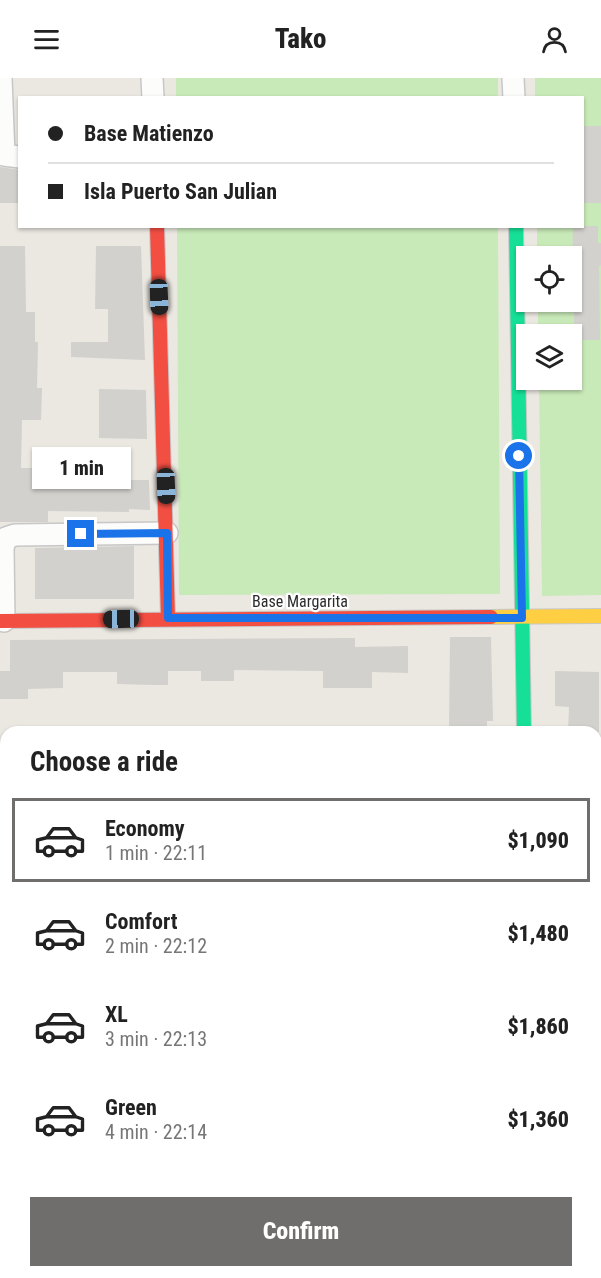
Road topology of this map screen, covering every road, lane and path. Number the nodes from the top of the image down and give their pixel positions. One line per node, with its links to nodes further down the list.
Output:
1 (1, 78): 6 (street)
2 (152, 78): 4 (street)
3 (513, 78): 5 (street)
4 (153, 96)
5 (514, 96)
6 (18, 157)
7 (157, 228): 9 (street)
8 (516, 228): 12 (street)
9 (167, 533): 11 (street); 13 (street)
10 (601, 616): 12 (street, Base Margarita)
11 (168, 618): 12 (street, Base Margarita); 13 (street, Base Margarita)
12 (522, 618): 14 (street)
13 (2, 621)
14 (524, 726)

